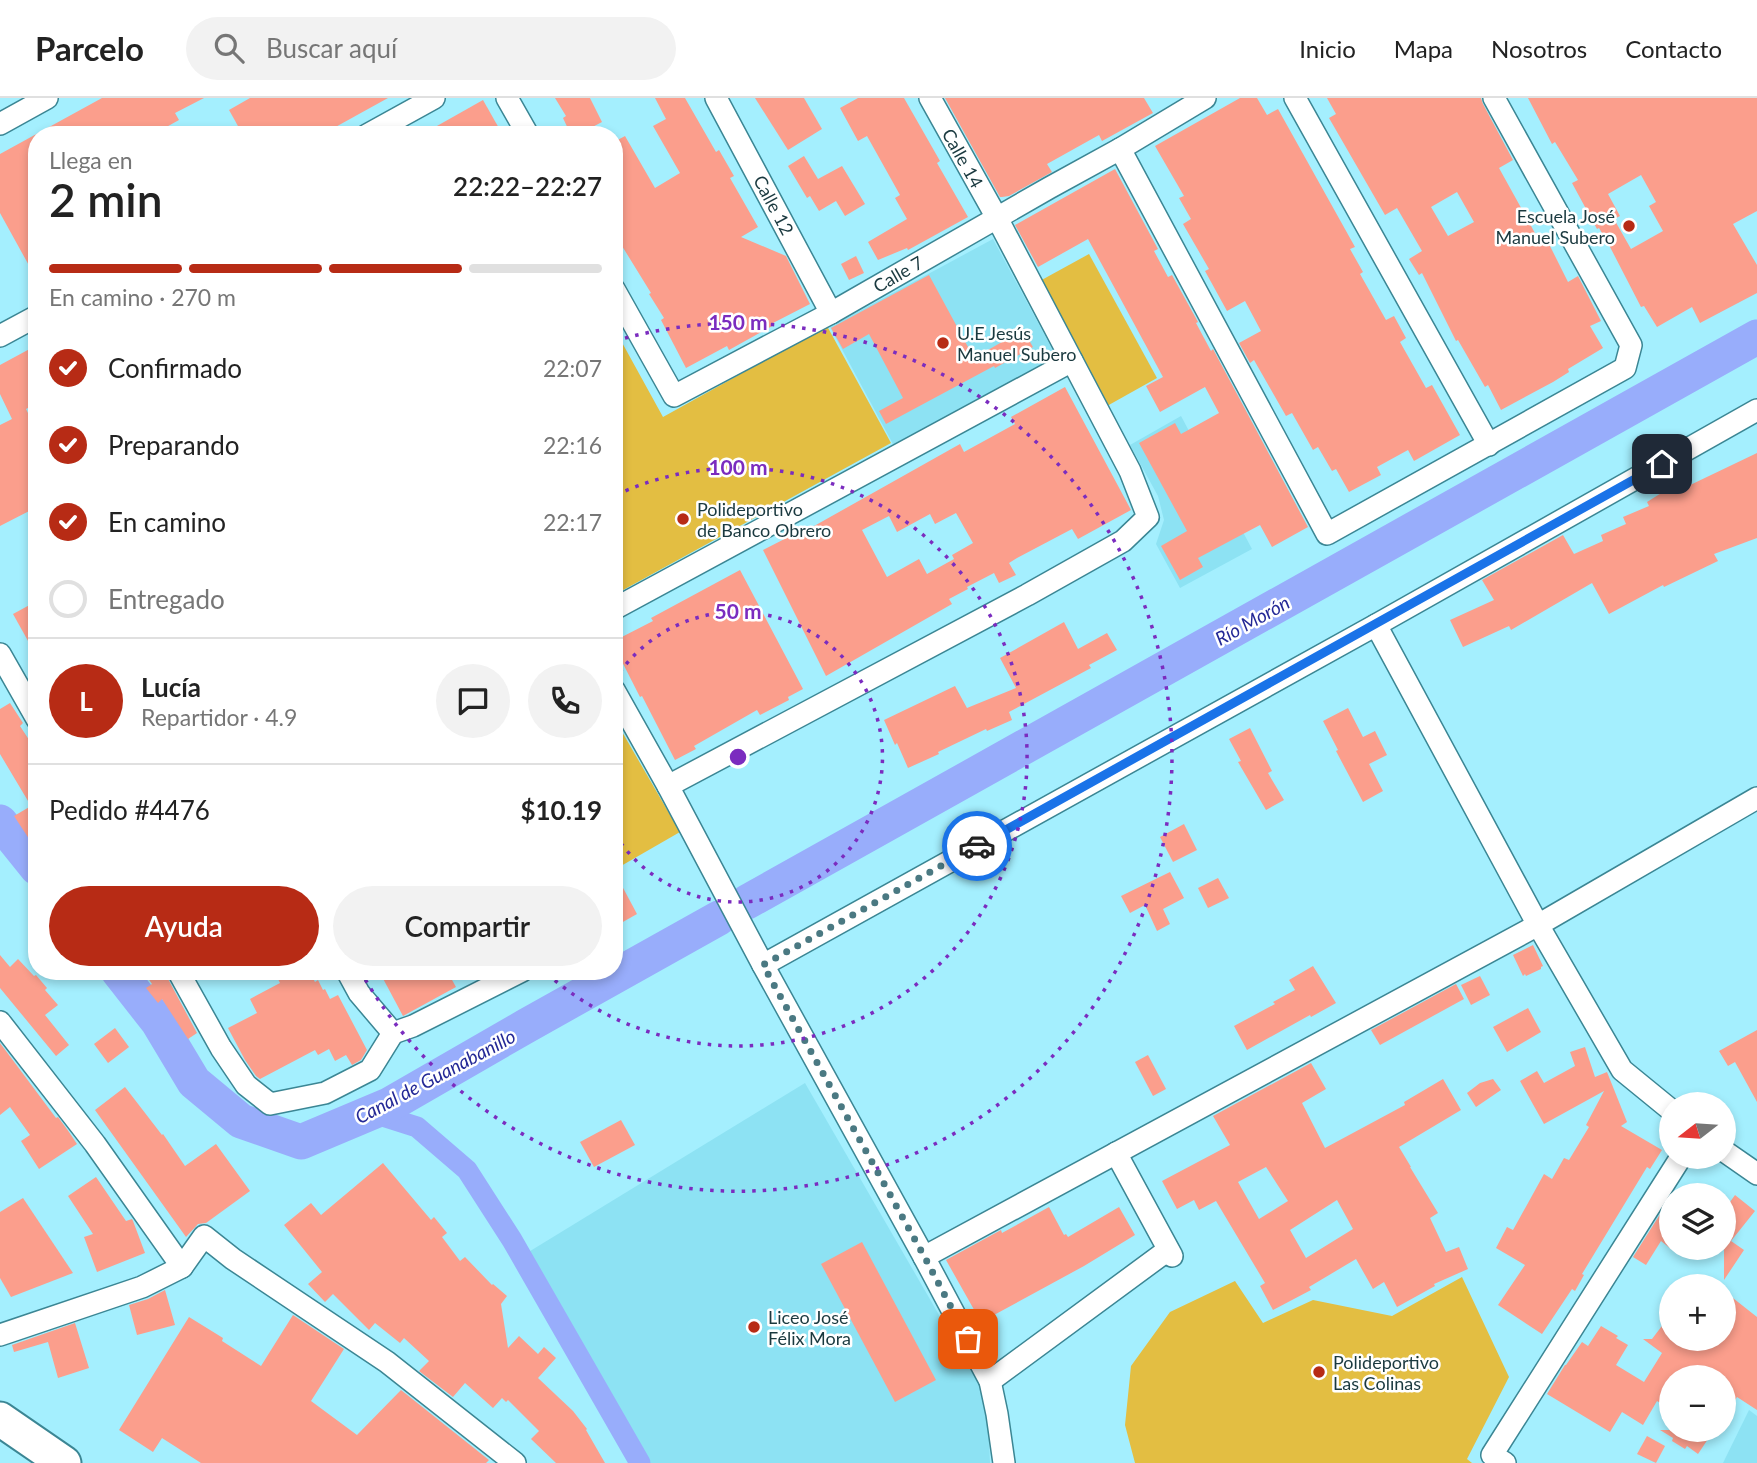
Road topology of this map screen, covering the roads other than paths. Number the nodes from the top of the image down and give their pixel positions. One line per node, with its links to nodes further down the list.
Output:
1 (47, 98): 9 (street)
2 (433, 98): 10 (street)
3 (507, 98): 11 (street)
4 (716, 98): 15 (street, Calle 12)
5 (930, 98): 13 (street, Calle 14)
6 (1205, 98): 12 (street, Calle 7)
7 (1295, 98): 20 (street)
8 (1494, 98): 20 (street)
9 (0, 124)
10 (383, 126)
11 (523, 126)
12 (1121, 149): 13 (street, Calle 7); 20 (street)
13 (997, 218): 15 (street, Calle 7); 18 (street, Calle 14)
14 (623, 305): 15 (street, Calle 7)
15 (831, 313)
16 (28, 321): 17 (street)
17 (0, 337)
18 (1072, 361): 21 (street); 26 (street, Calle 14)
19 (1757, 410): 22 (street)
20 (1489, 445)
21 (623, 604)
22 (1376, 625): 28 (street); 29 (street)
23 (0, 654): 24 (street)
24 (28, 703)
25 (623, 706): 26 (street)
26 (668, 786): 29 (street)
27 (1757, 798): 28 (street)
28 (1538, 925): 35 (street); 36 (street)
29 (763, 965): 40 (street)
30 (183, 980): 34 (street)
31 (352, 980): 34 (street)
32 (504, 980): 34 (street)
33 (0, 1022): 41 (street)
34 (393, 1033)
35 (1659, 1100)
36 (1116, 1153): 40 (street); 43 (street)
37 (1736, 1159): 39 (street)
38 (1673, 1169): 48 (street)
39 (1757, 1174)
40 (924, 1256): 43 (street)
41 (182, 1267): 42 (street); 46 (street)
42 (0, 1335)
43 (990, 1381): 47 (street)
44 (0, 1419): 45 (main road)
45 (64, 1463)
46 (515, 1463)
47 (1004, 1463)
48 (1505, 1463)

